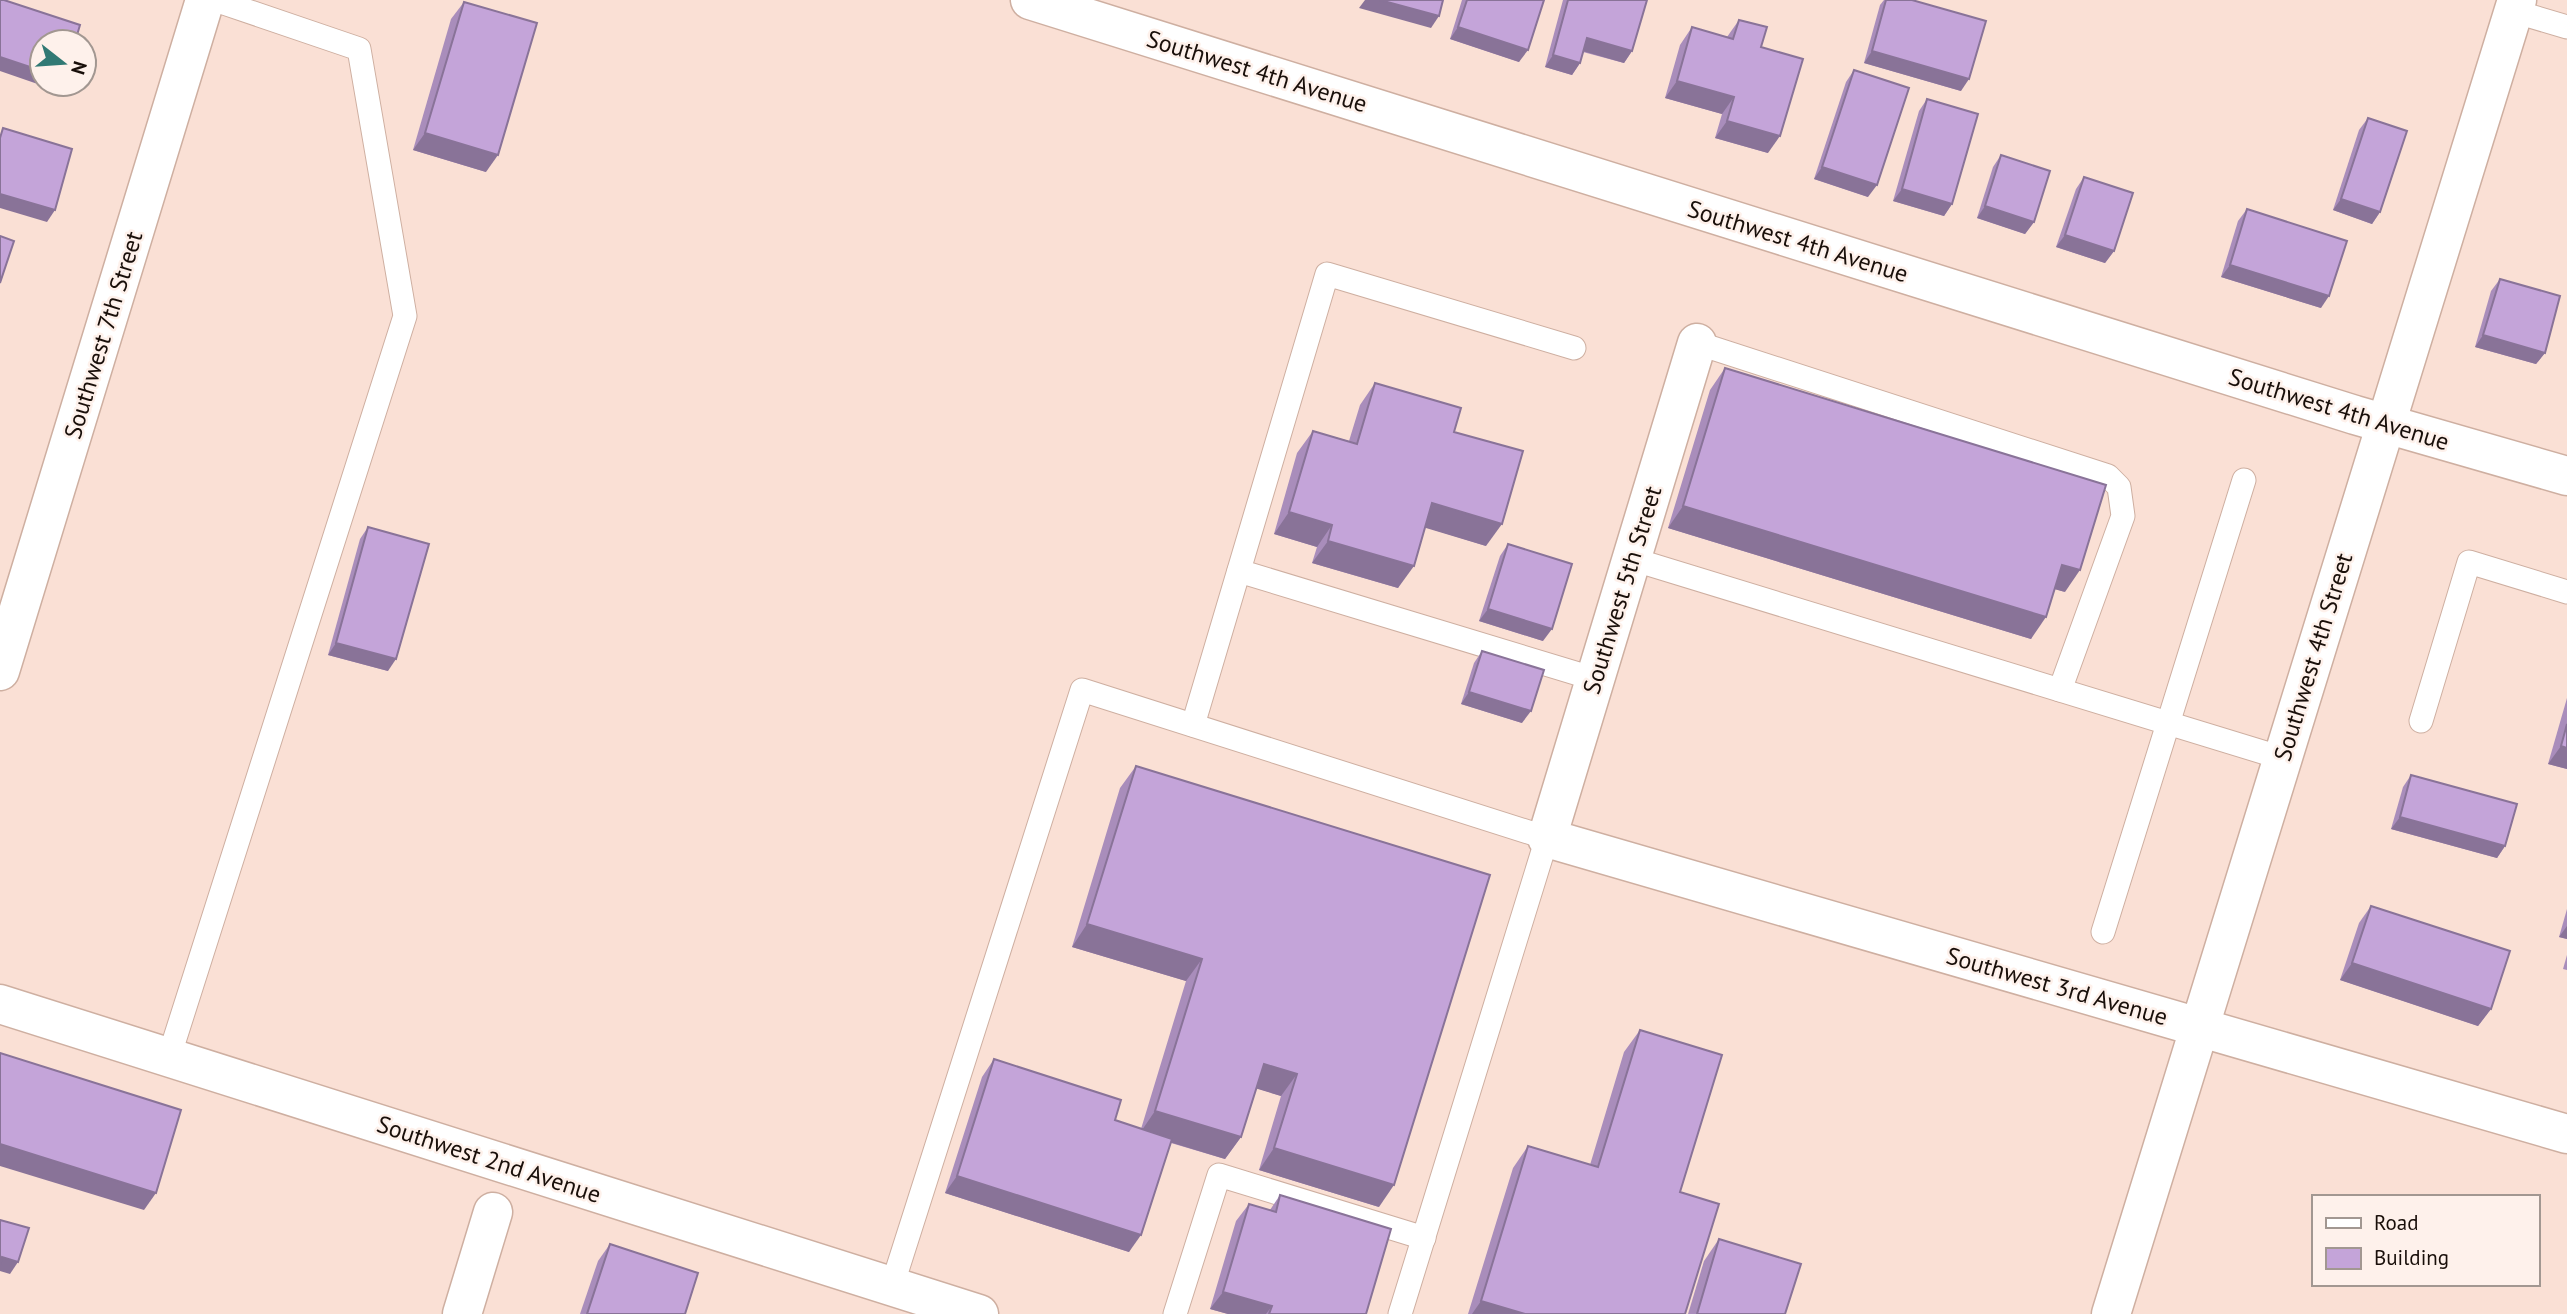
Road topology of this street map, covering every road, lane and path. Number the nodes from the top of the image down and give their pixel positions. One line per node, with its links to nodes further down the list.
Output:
1 (205, 0): 14 (street, Southwest 7th Street)
2 (215, 0): 25 (lane)
3 (1030, 0): 8 (street, Southwest 4th Avenue)
4 (2515, 5): 5 (lane); 8 (street, Southwest 4th Street)
5 (2567, 27)
6 (1697, 343): 11 (street, Southwest 5th Street); 16 (lane)
7 (1574, 348): 12 (lane)
8 (2385, 424): 9 (street, Southwest 4th Avenue); 20 (street, Southwest 4th Street)
9 (2567, 476)
10 (2244, 480): 18 (lane)
11 (1632, 559): 15 (street, Southwest 5th Street); 16 (lane)
12 (1239, 571): 15 (lane); 19 (lane)
13 (2567, 592): 17 (lane)
14 (0, 671)
15 (1595, 678): 21 (street, Southwest 5th Street)
16 (2060, 690): 18 (lane)
17 (2421, 721)
18 (2169, 723): 20 (lane); 22 (lane)
19 (1193, 725): 21 (lane); 29 (lane)
20 (2282, 758): 24 (street, Southwest 4th Street)
21 (1547, 838): 24 (street, Southwest 3rd Avenue); 28 (lane)
22 (2103, 932)
23 (0, 1004): 25 (street, Southwest 2nd Avenue)
24 (2199, 1028): 26 (street, Southwest 3rd Avenue); 35 (street, Southwest 4th Street)
25 (169, 1057): 29 (street, Southwest 2nd Avenue)
26 (2567, 1134)
27 (493, 1212): 31 (street)
28 (1424, 1238): 33 (lane); 34 (lane)
29 (892, 1286): 30 (street, Southwest 2nd Avenue)
30 (931, 1307): 32 (street, Southwest 2nd Avenue)
31 (462, 1314)
32 (979, 1314)
33 (1175, 1314)
34 (1400, 1314)
35 (2111, 1314)

